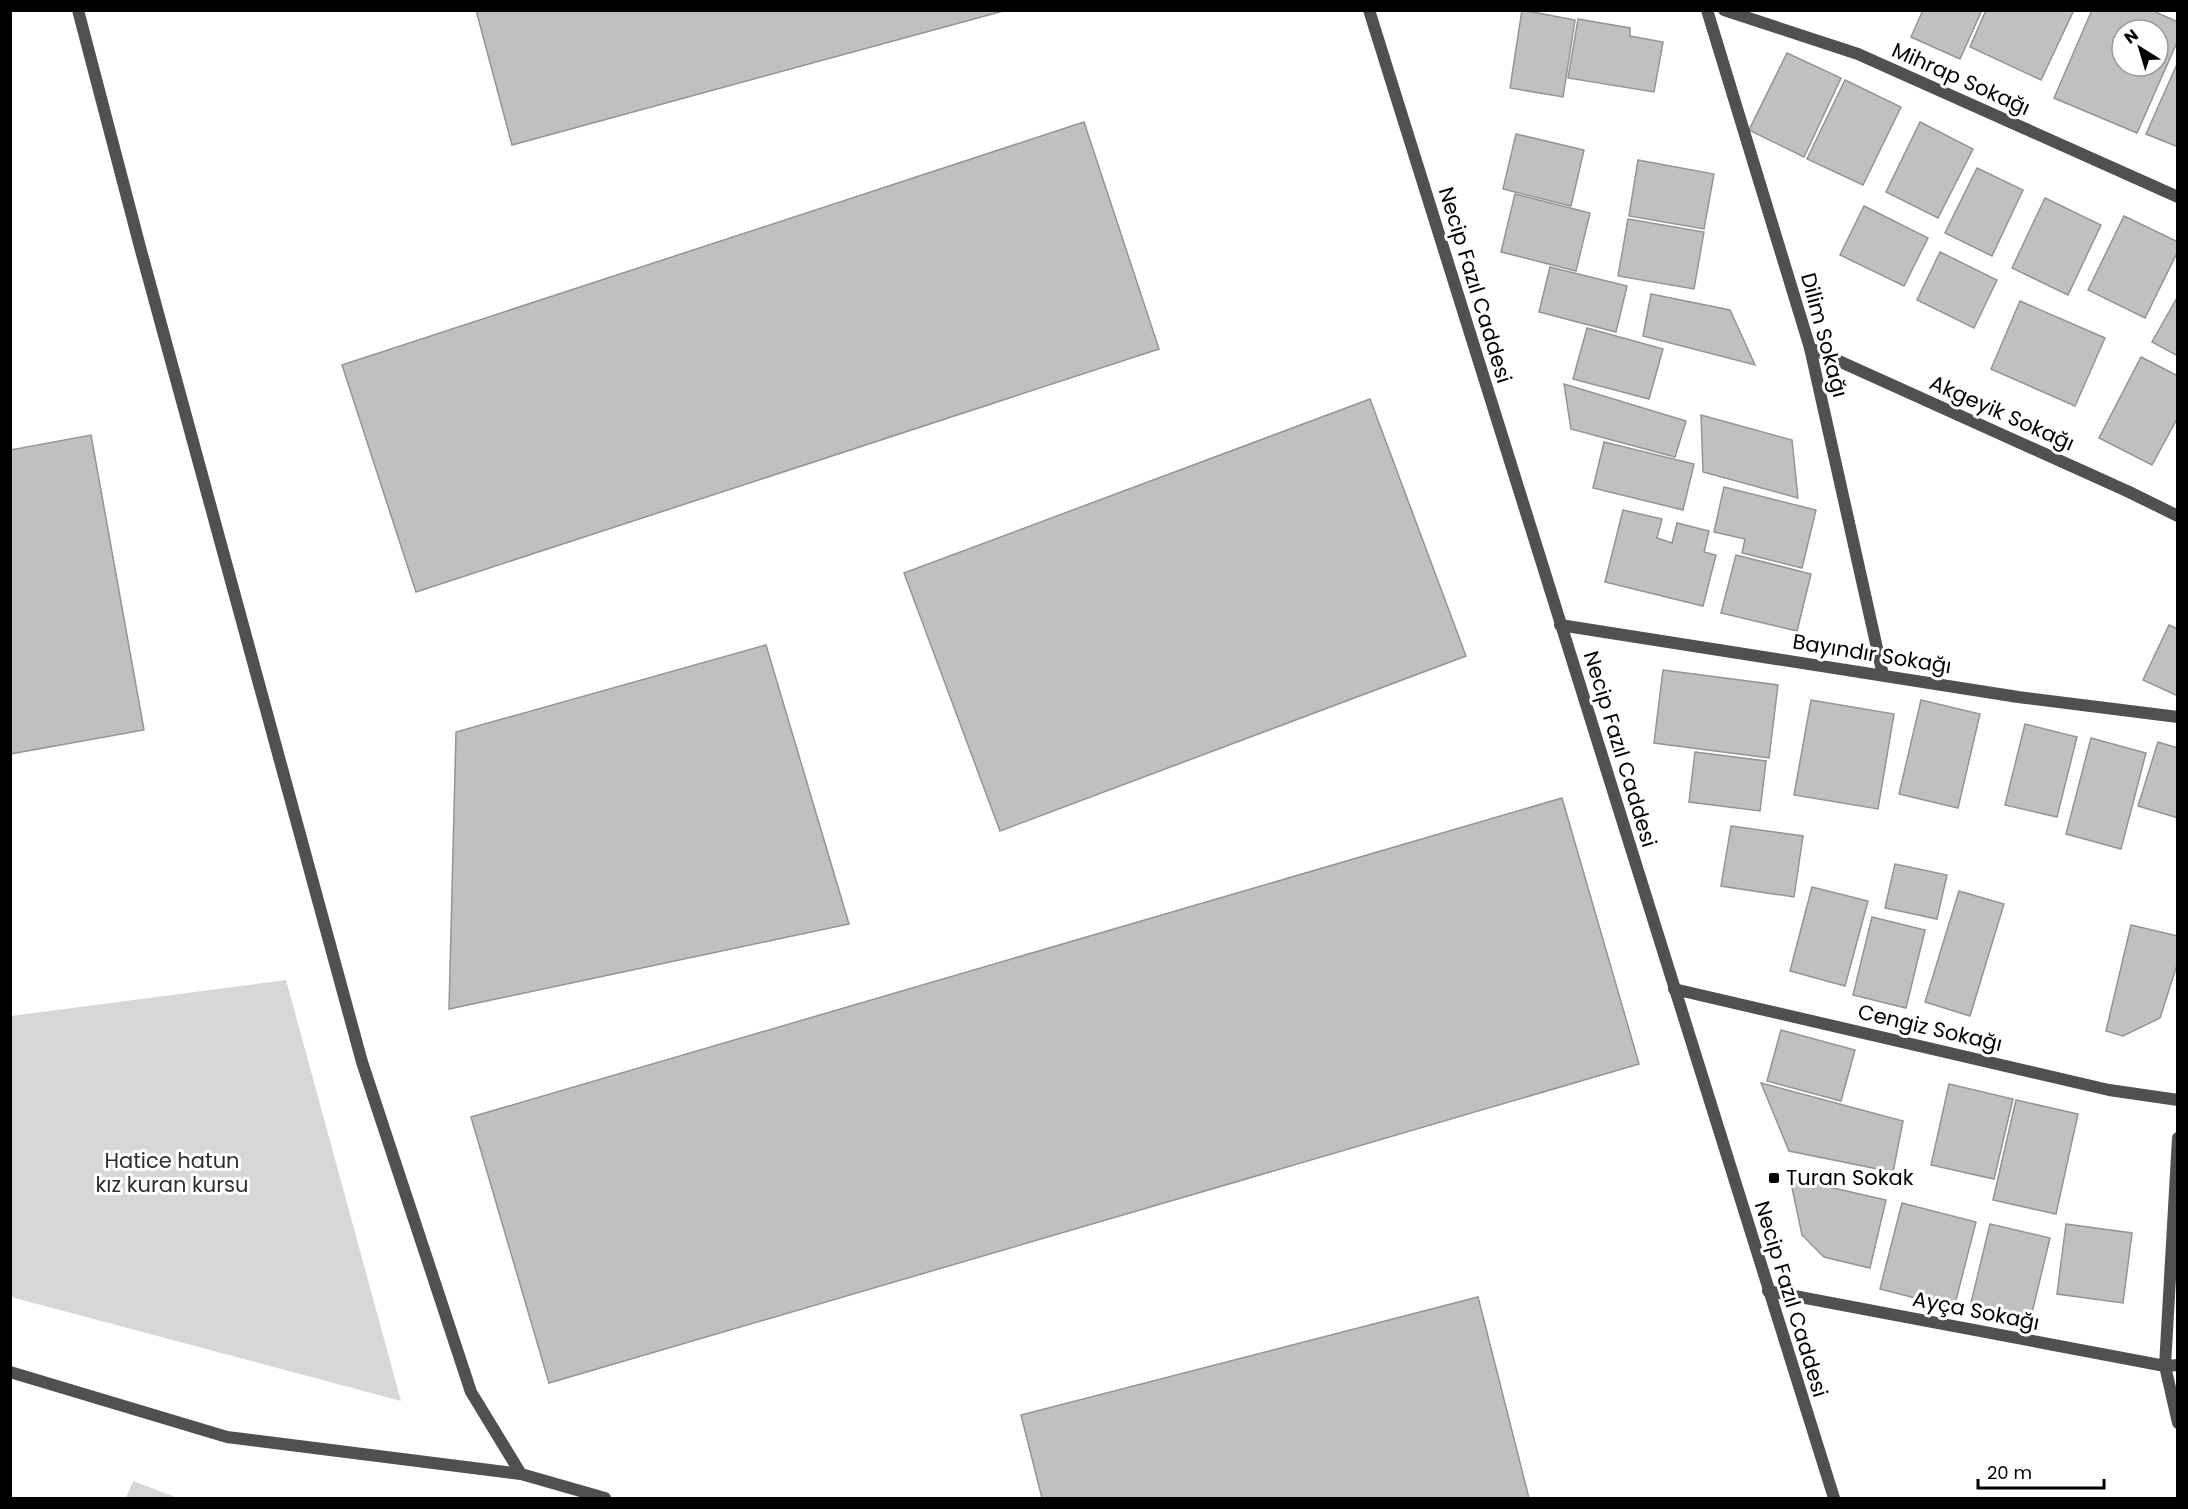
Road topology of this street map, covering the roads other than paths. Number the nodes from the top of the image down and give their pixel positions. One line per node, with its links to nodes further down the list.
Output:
1 (78, 10): 18 (street)
2 (1369, 10): 8 (street, Necip Fazıl Caddesi)
3 (1707, 10): 6 (street, Dilim Sokağı)
4 (1724, 10): 5 (street, Mihrap Sokağı)
5 (2178, 198)
6 (1810, 348): 7 (street, Akgeyik Sokağı); 9 (street, Dilim Sokağı)
7 (2178, 516)
8 (1560, 625): 9 (street, Bayındır Sokağı); 11 (street, Necip Fazıl Caddesi)
9 (1883, 675): 10 (street, Bayındır Sokağı)
10 (2178, 717)
11 (1674, 989): 12 (street, Cengiz Sokağı); 14 (street, Necip Fazıl Caddesi)
12 (2178, 1100)
13 (2178, 1138): 15 (street)
14 (1768, 1291): 15 (street, Ayça Sokağı); 20 (street, Necip Fazıl Caddesi)
15 (2171, 1366): 17 (street)
16 (10, 1372): 18 (street)
17 (2178, 1423)
18 (521, 1474): 19 (street)
19 (605, 1498)
20 (1834, 1498)

